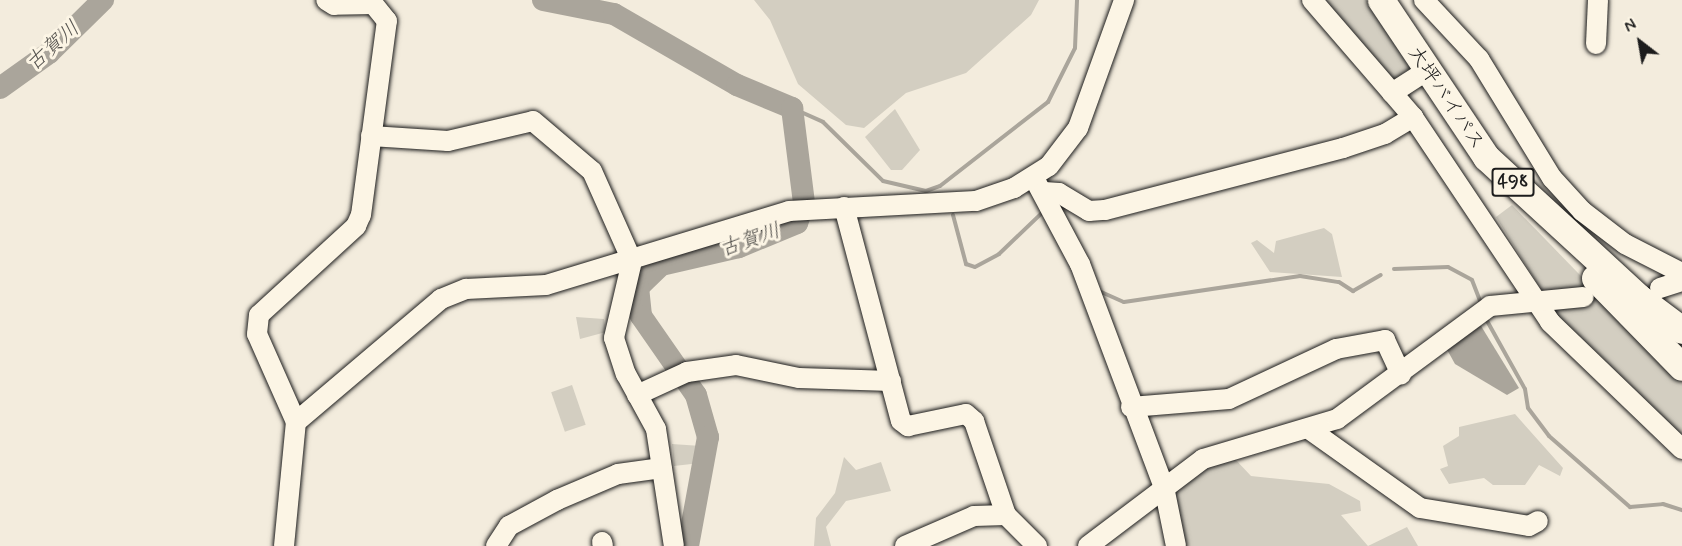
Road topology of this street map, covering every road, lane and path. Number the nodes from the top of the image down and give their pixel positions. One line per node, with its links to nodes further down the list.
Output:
1 (1124, 0): 13 (street)
2 (1312, 0): 9 (street)
3 (1381, 0): 8 (highway, 大坪バイパス / 498)
4 (1424, 0): 16 (street)
5 (1598, 0): 7 (street)
6 (327, 1): 11 (street)
7 (1596, 44)
8 (1425, 70): 9 (street); 12 (highway, 大坪バイパス / 498)
9 (1392, 93): 10 (street)
10 (1413, 117): 13 (street); 20 (street)
11 (371, 136): 15 (street); 27 (street)
12 (1486, 157): 21 (highway, 大坪バイパス / 498); 22 (highway)
13 (1039, 185): 14 (street); 26 (street)
14 (844, 207): 15 (street); 24 (street)
15 (632, 261): 25 (street); 27 (street)
16 (1682, 273)
17 (1682, 280): 18 (street)
18 (1660, 288)
19 (1584, 297): 20 (street)
20 (1540, 300): 23 (street); 29 (street)
21 (1682, 330)
22 (1682, 367)
23 (1401, 375): 26 (street); 28 (street)
24 (891, 381): 25 (street); 32 (street)
25 (637, 395): 30 (street)
26 (1131, 407): 31 (street)
27 (296, 422): 34 (street)
28 (1309, 429): 31 (street); 33 (street)
29 (1682, 449)
30 (662, 468): 35 (street); 36 (street)
31 (1164, 487): 39 (street); 40 (street)
32 (1006, 514): 37 (street); 38 (street)
33 (1538, 521)
34 (284, 546)
35 (496, 546)
36 (674, 546)
37 (905, 546)
38 (1037, 546)
39 (1088, 546)
40 (1176, 546)

